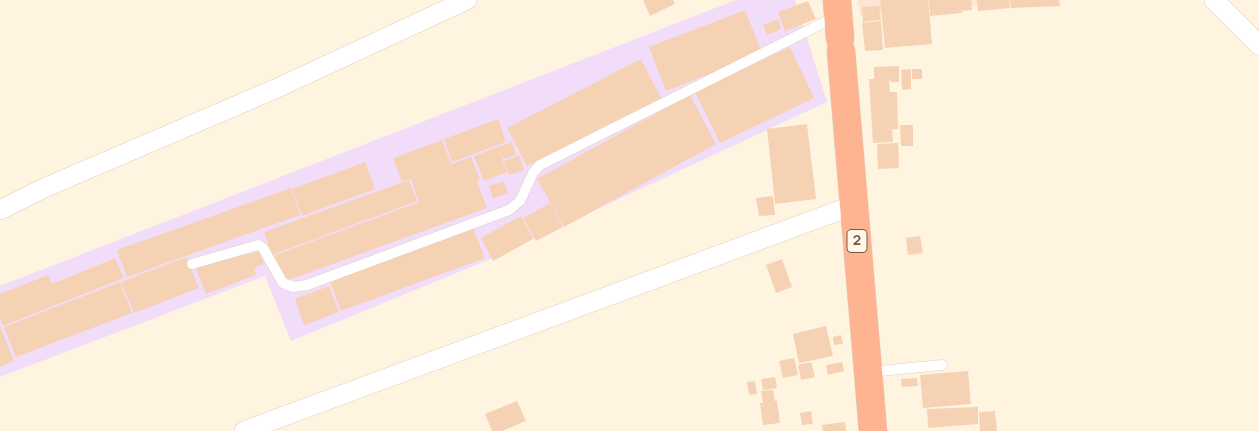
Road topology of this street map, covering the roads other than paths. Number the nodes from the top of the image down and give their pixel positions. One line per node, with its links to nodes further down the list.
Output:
1 (467, 0): 6 (street)
2 (1214, 0): 4 (street)
3 (839, 26): 5 (highway, 2); 7 (lane)
4 (1259, 45)
5 (854, 205): 9 (highway, 2); 10 (street)
6 (0, 210)
7 (192, 264)
8 (942, 365): 9 (lane)
9 (868, 372): 11 (highway, 2)
10 (244, 431)
11 (873, 431)

